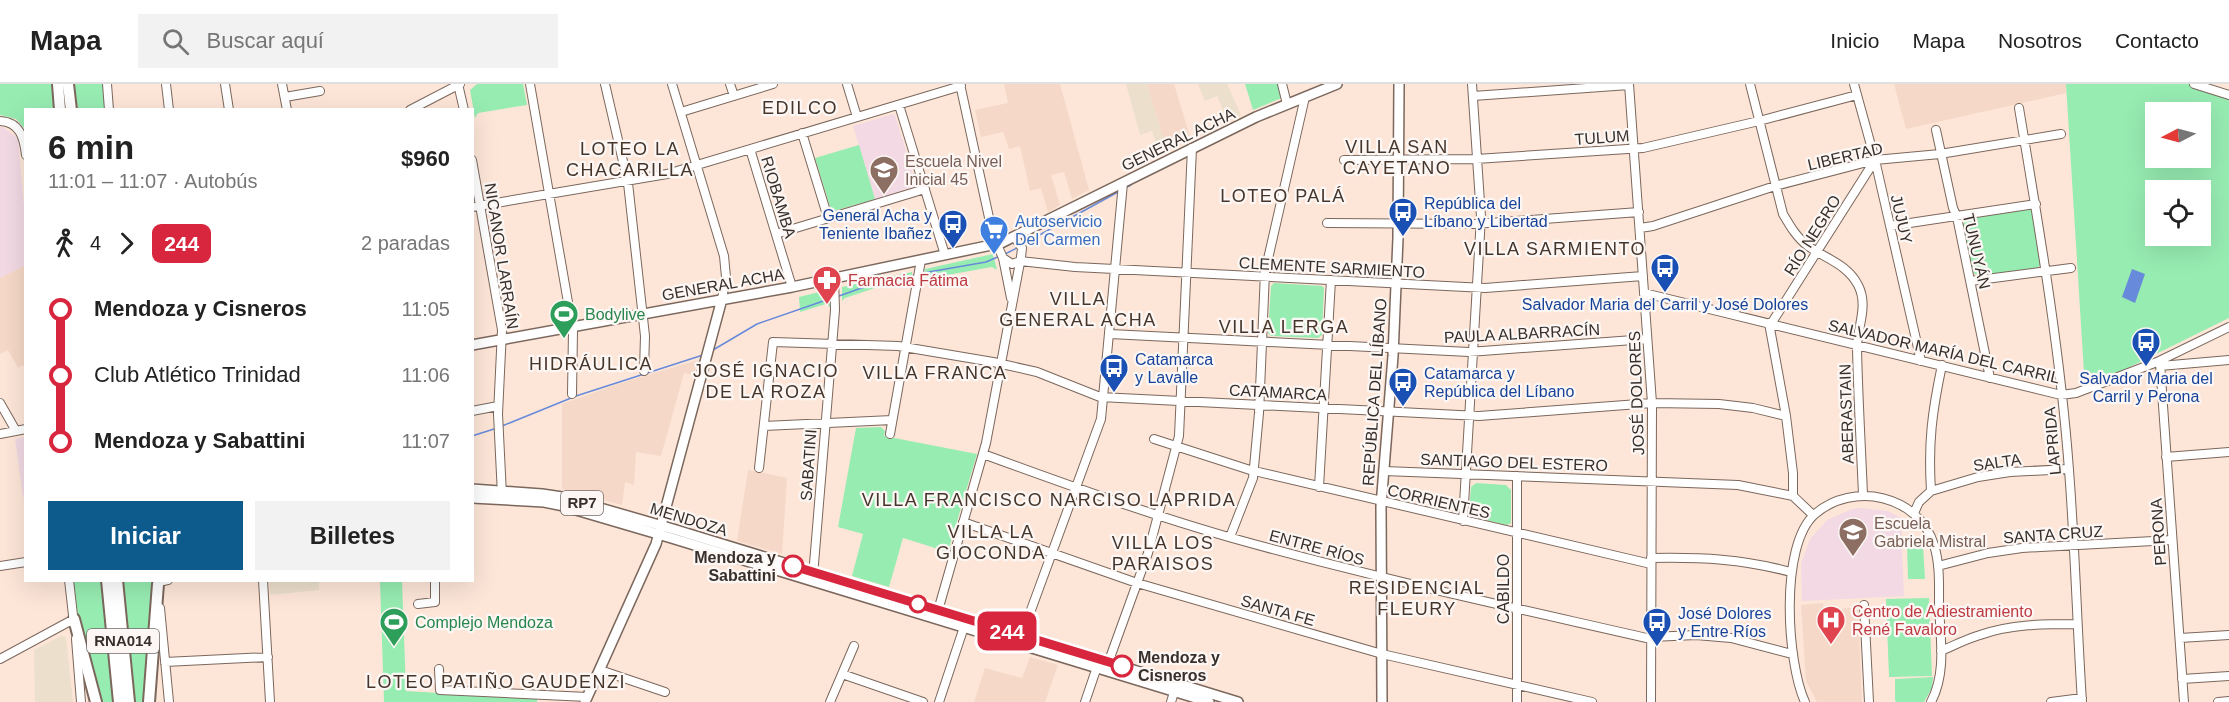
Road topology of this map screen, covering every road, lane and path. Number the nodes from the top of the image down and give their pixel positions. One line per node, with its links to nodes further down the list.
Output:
1 (57, 84): 33 (highway)
2 (68, 84): 34 (highway)
3 (107, 84): 35 (street)
4 (166, 84): 36 (street)
5 (225, 84): 37 (street)
6 (282, 84): 29 (street)
7 (459, 84): 39 (street); 40 (street)
8 (530, 84): 65 (street)
9 (605, 84): 60 (street)
10 (672, 84): 42 (street)
11 (730, 84): 27 (street)
12 (773, 84): 27 (street)
13 (847, 84): 43 (street)
14 (1282, 84): 31 (street)
15 (1337, 84): 23 (main road, GENERAL ACHA)
16 (1399, 84): 57 (main road, REPÚBLICA DEL LÍBANO)
17 (1472, 84): 28 (street)
18 (1750, 84): 45 (street, ABERASTAIN)
19 (1854, 84): 25 (street, JUJUY)
20 (2194, 84): 26 (street)
21 (961, 85): 32 (street); 78 (street)
22 (1629, 85): 28 (street); 52 (street, JOSÉ DOLORES)
23 (1315, 88): 30 (main road, GENERAL ACHA)
24 (320, 91): 29 (street)
25 (1857, 95): 45 (street, TULUM); 58 (street, JUJUY)
26 (2229, 95)
27 (734, 96): 42 (street)
28 (1473, 96): 55 (street)
29 (285, 97): 38 (street)
30 (1305, 97): 31 (main road, GENERAL ACHA); 89 (street)
31 (1287, 104): 51 (main road, GENERAL ACHA)
32 (899, 105): 43 (street); 64 (street)
33 (59, 108)
34 (71, 108)
35 (109, 108)
36 (168, 108)
37 (229, 108)
38 (287, 108)
39 (414, 108)
40 (464, 108)
41 (2019, 108): 50 (street, LAPRIDA)
42 (681, 112): 59 (street)
43 (857, 117): 47 (street)
44 (0, 121): 49 (street)
45 (1758, 121): 52 (street, TULUM); 63 (street, ABERASTAIN)
46 (1936, 130): 54 (street, TUNUYÁN)
47 (802, 134): 53 (street); 70 (street)
48 (2061, 134): 50 (street, LIBERTAD)
49 (24, 140)
50 (2024, 140): 54 (street, LIBERTAD); 66 (street, LAPRIDA)
51 (1191, 148): 62 (main road, GENERAL ACHA); 87 (street)
52 (1634, 148): 55 (street, TULUM); 68 (street, JOSÉ DOLORES)
53 (750, 149): 59 (street); 76 (street, RIOBAMBA)
54 (1940, 154): 58 (street, LIBERTAD); 69 (street, TUNUYÁN)
55 (1478, 159): 57 (street, TULUM); 73 (street)
56 (1344, 160): 57 (street, TULUM)
57 (1399, 160): 72 (main road, REPÚBLICA DEL LÍBANO)
58 (1875, 160): 63 (street, LIBERTAD); 74 (street, JUJUY); 79 (street, RÍO NEGRO)
59 (697, 165): 60 (street); 97 (street)
60 (628, 181): 65 (street); 99 (street)
61 (474, 183): 67 (street, NICANOR LARRAÍN)
62 (1123, 183): 77 (main road, GENERAL ACHA); 85 (street)
63 (1775, 186): 75 (street, LIBERTAD); 79 (street, ABERASTAIN)
64 (925, 189): 70 (street); 80 (street)
65 (549, 194): 67 (street); 101 (street)
66 (2036, 204): 69 (street); 86 (street, LAPRIDA)
67 (476, 206): 105 (street, NICANOR LARRAÍN)
68 (1638, 212): 73 (street); 75 (street, JOSÉ DOLORES)
69 (1957, 217): 74 (street); 92 (street, TUNUYÁN)
70 (828, 218): 76 (street)
71 (1327, 223): 72 (street)
72 (1398, 223): 73 (street); 93 (main road, REPÚBLICA DEL LÍBANO)
73 (1481, 223): 95 (street)
74 (1890, 226): 116 (street, JUJUY)
75 (1640, 228): 88 (street, JOSÉ DOLORES)
76 (776, 234): 94 (street, RIOBAMBA)
77 (1015, 238): 78 (main road, GENERAL ACHA); 83 (street)
78 (996, 244): 80 (main road, GENERAL ACHA); 81 (street)
79 (1818, 251): 100 (street, RÍO NEGRO); 111 (street, ABERASTAIN)
80 (945, 255): 82 (main road, GENERAL ACHA)
81 (1003, 258): 83 (street, CLEMENTE SARMIENTO); 98 (street)
82 (921, 260): 90 (main road, GENERAL ACHA); 112 (street)
83 (1020, 261): 85 (street, CLEMENTE SARMIENTO); 98 (street)
84 (2071, 268): 86 (street)
85 (1115, 269): 87 (street, CLEMENTE SARMIENTO); 103 (street)
86 (2046, 270): 92 (street); 123 (street, LAPRIDA)
87 (1186, 273): 89 (street, CLEMENTE SARMIENTO); 104 (street)
88 (1643, 276): 95 (street, CLEMENTE SARMIENTO); 96 (street, JOSÉ DOLORES)
89 (1265, 277): 91 (street, CLEMENTE SARMIENTO); 107 (street)
90 (834, 278): 94 (main road, GENERAL ACHA); 108 (street, SABATINI)
91 (1330, 280): 93 (street, CLEMENTE SARMIENTO); 110 (street)
92 (1971, 281): 121 (street, TUNUYÁN)
93 (1396, 284): 95 (street, CLEMENTE SARMIENTO); 113 (main road, REPÚBLICA DEL LÍBANO)
94 (792, 287): 97 (main road, GENERAL ACHA)
95 (1477, 287): 114 (street)
96 (1644, 293): 100 (street, SALVADOR MARÍA DEL CARRIL); 106 (street, JOSÉ DOLORES)
97 (722, 300): 99 (main road, GENERAL ACHA); 168 (main road)
98 (1012, 304): 117 (street)
99 (642, 314): 101 (main road, GENERAL ACHA); 120 (street)
100 (1770, 323): 111 (street, SALVADOR MARÍA DEL CARRIL); 134 (street)
101 (572, 327): 105 (main road, GENERAL ACHA); 122 (street)
102 (2229, 327): 118 (street, SALVADOR MARÍA DEL CARRIL)
103 (1110, 334): 104 (street, PAULA ALBARRACÍN); 124 (street)
104 (1183, 338): 107 (street, PAULA ALBARRACÍN); 125 (street)
105 (502, 339): 109 (main road, GENERAL ACHA); 129 (street, NICANOR LARRAÍN)
106 (1647, 339): 114 (street, PAULA ALBARRACÍN); 127 (street, JOSÉ DOLORES)
107 (1262, 342): 110 (street, PAULA ALBARRACÍN); 128 (street)
108 (832, 344): 112 (street, CATAMARCA); 136 (street, SABATINI); 137 (street, CATAMARCA)
109 (474, 345)
110 (1327, 345): 113 (street, PAULA ALBARRACÍN); 130 (street)
111 (1857, 345): 116 (street, SALVADOR MARÍA DEL CARRIL); 159 (street, ABERASTAIN)
112 (905, 347): 117 (street, CATAMARCA); 135 (street)
113 (1393, 348): 114 (street, PAULA ALBARRACÍN); 132 (main road, REPÚBLICA DEL LÍBANO)
114 (1473, 352): 133 (street)
115 (2229, 360): 118 (street)
116 (1921, 361): 119 (street, SALVADOR MARÍA DEL CARRIL)
117 (1001, 364): 124 (street, CATAMARCA); 145 (street)
118 (2159, 364): 123 (street, SALVADOR MARÍA DEL CARRIL); 146 (street, PERONA)
119 (1942, 365): 121 (street, SALVADOR MARÍA DEL CARRIL); 157 (street)
120 (644, 371)
121 (1990, 378): 123 (street, SALVADOR MARÍA DEL CARRIL)
122 (572, 394)
123 (2061, 395): 148 (street, LAPRIDA)
124 (1104, 398): 125 (street, CATAMARCA); 155 (street)
125 (1181, 401): 128 (street, CATAMARCA); 143 (street)
126 (0, 403): 139 (street)
127 (1652, 404): 133 (street, CATAMARCA); 134 (street, CATAMARCA); 153 (street, JOSÉ DOLORES)
128 (1259, 405): 130 (street, CATAMARCA); 149 (street)
129 (498, 406): 131 (street); 158 (street, NICANOR LARRAÍN)
130 (1323, 408): 132 (street, CATAMARCA); 154 (street)
131 (474, 411)
132 (1388, 411): 133 (street, CATAMARCA); 150 (main road, REPÚBLICA DEL LÍBANO)
133 (1470, 416): 151 (street)
134 (1786, 416): 160 (street)
135 (892, 420): 136 (street); 141 (street)
136 (824, 423): 137 (street); 179 (street, SABATINI)
137 (764, 426): 147 (street)
138 (24, 429): 139 (street)
139 (16, 431): 140 (street)
140 (0, 434)
141 (890, 434)
142 (1154, 439): 143 (street, CORRIENTES)
143 (1176, 447): 149 (street, CORRIENTES); 164 (street)
144 (2229, 452): 146 (street)
145 (983, 454): 155 (street, ENTRE RÍOS); 167 (street)
146 (2166, 457): 171 (street, PERONA)
147 (759, 468)
148 (2069, 469): 157 (street, SALTA); 172 (street, LAPRIDA)
149 (1254, 471): 154 (street, CORRIENTES); 170 (street)
150 (1384, 471): 151 (street, SANTIAGO DEL ESTERO); 162 (main road, REPÚBLICA DEL LÍBANO)
151 (1466, 474): 152 (street, SANTIAGO DEL ESTERO); 166 (street)
152 (1517, 476): 153 (street, SANTIAGO DEL ESTERO); 169 (street, CABILDO)
153 (1652, 481): 160 (street, SANTIAGO DEL ESTERO); 174 (street, JOSÉ DOLORES)
154 (1319, 487): 162 (street, CORRIENTES)
155 (1076, 488): 164 (street, ENTRE RÍOS); 173 (street)
156 (474, 489): 158 (main road, MENDOZA / RP7)
157 (1931, 491): 163 (street)
158 (502, 495): 161 (main road, MENDOZA / RP7); 168 (main road, MENDOZA / RP7)
159 (1863, 495): 163 (street); 165 (street)
160 (1793, 496): 165 (street)
161 (474, 498)
162 (1382, 502): 166 (street, CORRIENTES); 180 (main road, REPÚBLICA DEL LÍBANO)
163 (1914, 513): 176 (street)
164 (1158, 514): 170 (street, ENTRE RÍOS); 187 (street)
165 (1813, 515): 178 (street)
166 (1463, 521): 169 (street, CORRIENTES)
167 (963, 522): 173 (street, SANTA FE); 191 (street)
168 (660, 530): 179 (main road, MENDOZA / RP7); 208 (main road)
169 (1517, 533): 174 (street, CORRIENTES); 190 (street, CABILDO)
170 (1230, 537): 180 (street, ENTRE RÍOS)
171 (2172, 540): 172 (street, SANTA CRUZ); 197 (street, PERONA)
172 (2073, 546): 176 (street, SANTA CRUZ); 194 (street, LAPRIDA)
173 (1052, 553): 187 (street, SANTA FE); 198 (street)
174 (1651, 561): 178 (street, CORRIENTES); 196 (street, JOSÉ DOLORES)
175 (24, 562): 177 (street)
176 (1938, 566): 200 (street)
177 (0, 567)
178 (1791, 573): 202 (street)
179 (813, 577): 191 (main road, MENDOZA / RP7)
180 (1382, 578): 190 (street, ENTRE RÍOS); 201 (main road, REPÚBLICA DEL LÍBANO)
181 (69, 582): 192 (street)
182 (107, 582): 220 (highway, RNA014)
183 (117, 582): 221 (highway, RNA014)
184 (160, 582): 205 (street); 222 (highway)
185 (263, 582): 203 (street)
186 (435, 582): 188 (street)
187 (1137, 583): 201 (street, SANTA FE); 206 (street)
188 (418, 603)
189 (1864, 605): 237 (street)
190 (1517, 609): 196 (street, ENTRE RÍOS); 212 (street, CABILDO)
191 (936, 614): 193 (main road, MENDOZA / RP7)
192 (74, 619): 204 (street); 218 (street); 219 (highway)
193 (965, 623): 198 (main road, MENDOZA / RP7); 227 (street)
194 (2077, 624): 200 (street); 216 (street, LAPRIDA)
195 (2229, 634): 197 (street)
196 (1651, 638): 202 (street, ENTRE RÍOS); 235 (street, JOSÉ DOLORES)
197 (2180, 638): 211 (street, PERONA)
198 (1020, 640): 206 (main road, MENDOZA / RP7)
199 (854, 646): 209 (street)
200 (1941, 651): 238 (street)
201 (1382, 654): 212 (street, SANTA FE); 232 (main road, REPÚBLICA DEL LÍBANO)
202 (1792, 654): 236 (street)
203 (268, 657): 205 (street); 224 (street)
204 (0, 659)
205 (165, 662): 223 (street)
206 (1103, 665): 213 (main road, MENDOZA / RP7); 228 (street)
207 (439, 669): 215 (street)
208 (600, 670): 214 (street); 215 (main road)
209 (842, 674): 225 (street); 226 (street)
210 (2229, 676): 211 (street)
211 (2182, 679): 240 (street, PERONA)
212 (1517, 685): 233 (street, CABILDO); 234 (street, SANTA FE)
213 (1176, 687): 229 (street); 230 (main road, MENDOZA / RP7); 231 (main road, MENDOZA / RP7)
214 (665, 692)
215 (586, 700)
216 (2082, 700): 239 (street)
217 (2229, 701): 241 (street)
218 (81, 702)
219 (96, 702)
220 (119, 702)
221 (129, 702)
222 (149, 702)
223 (169, 702)
224 (270, 702)
225 (830, 702)
226 (923, 702)
227 (939, 702)
228 (1085, 702)
229 (1171, 702)
230 (1209, 702)
231 (1237, 702)
232 (1382, 702)
233 (1517, 702)
234 (1592, 702)
235 (1651, 702)
236 (1805, 702)
237 (1869, 702)
238 (1931, 702)
239 (2051, 702)
240 (2184, 702)
241 (2218, 702)

